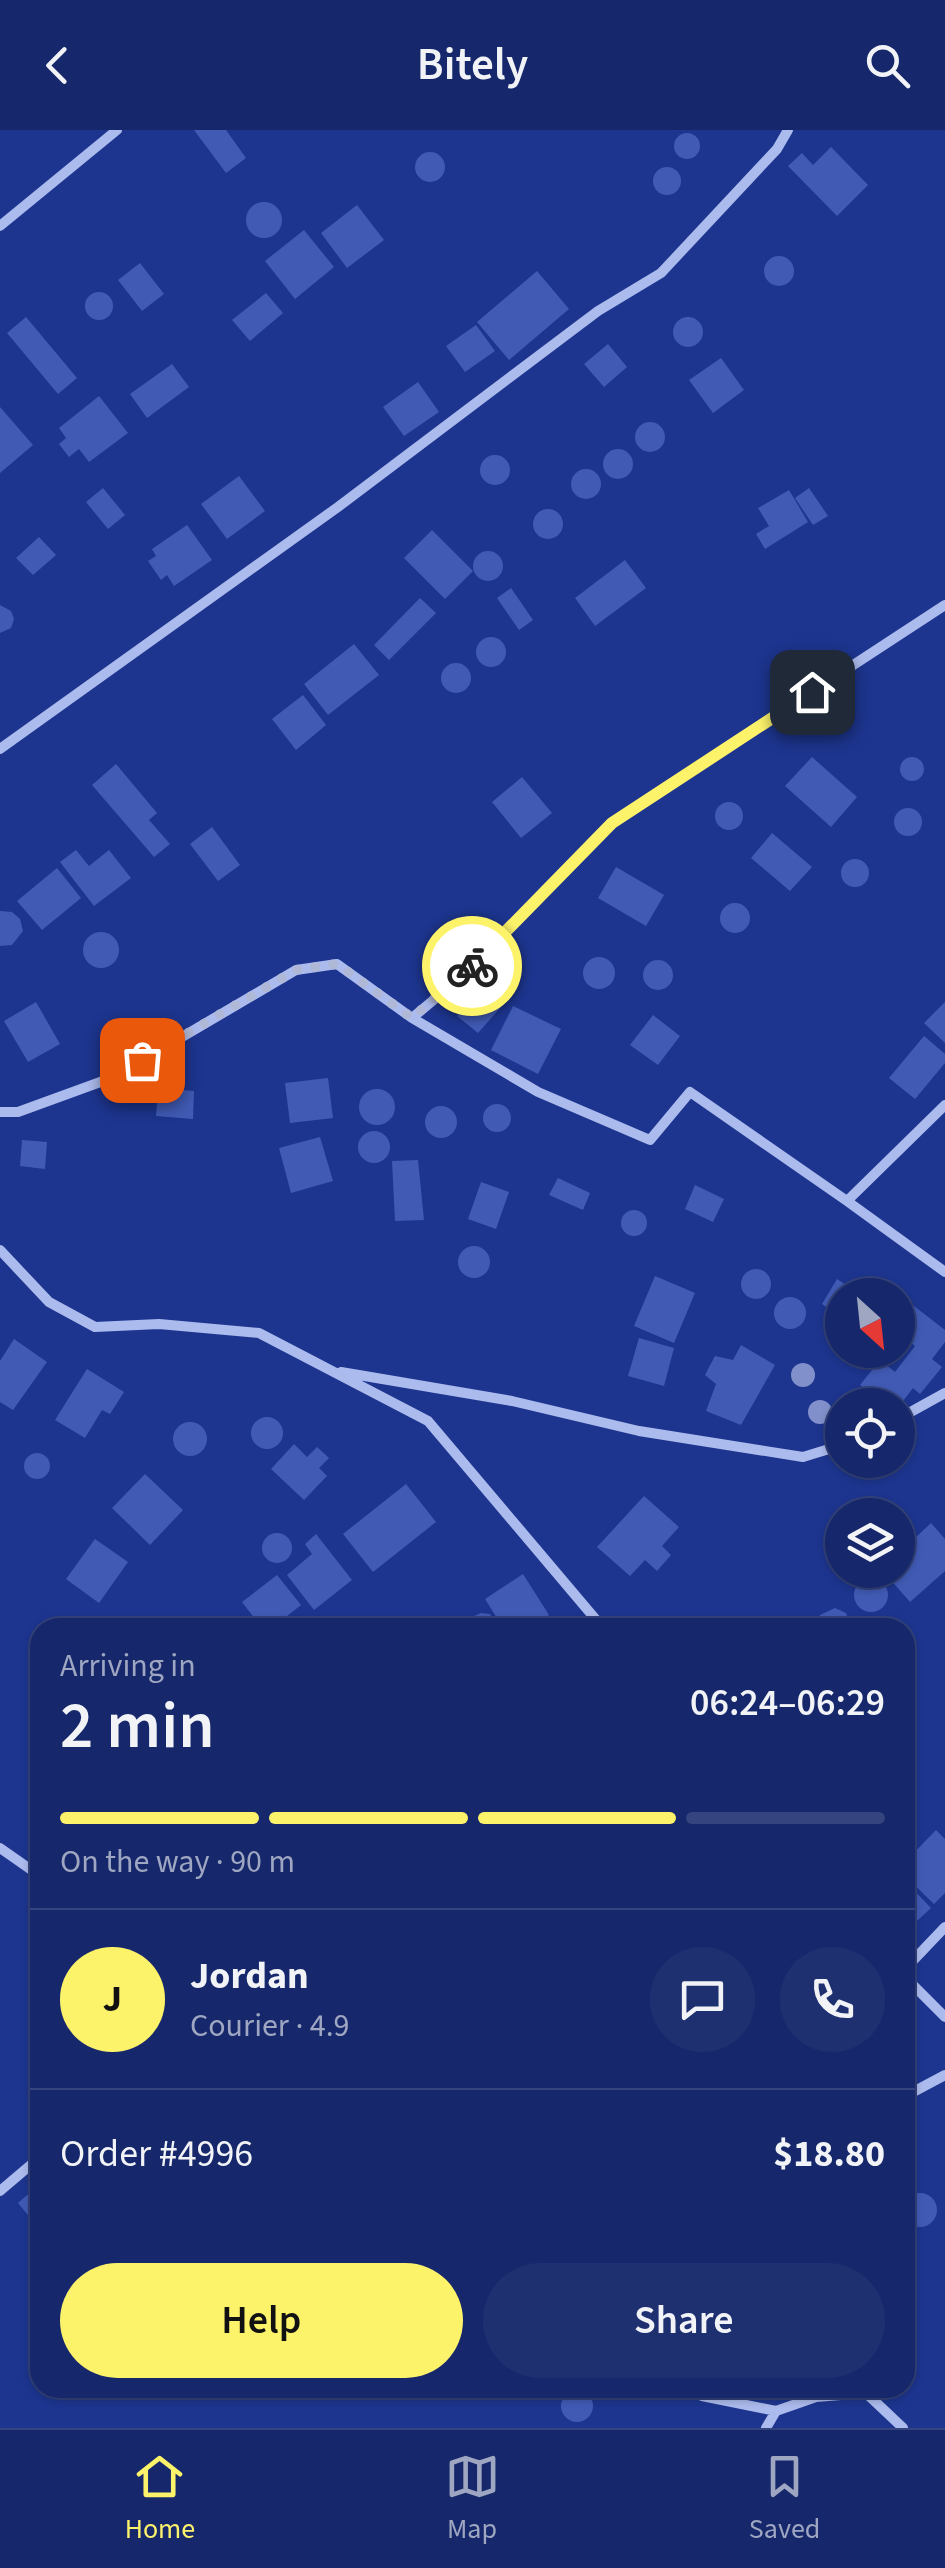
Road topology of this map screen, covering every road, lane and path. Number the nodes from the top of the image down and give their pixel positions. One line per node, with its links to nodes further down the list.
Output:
1 (118, 130): 3 (street)
2 (788, 130): 5 (street)
3 (0, 226)
4 (945, 606): 6 (street)
5 (0, 748)
6 (412, 1018): 8 (street); 9 (street)
7 (945, 1104): 9 (street)
8 (0, 1112)
9 (846, 1201): 11 (street)
10 (0, 1250): 12 (street)
11 (945, 1272)
12 (330, 1370): 15 (street); 16 (street)
13 (945, 1393): 14 (street)
14 (915, 1410)
15 (825, 1450)
16 (595, 1618)
17 (0, 1848): 18 (street)
18 (30, 1869)
19 (945, 1927): 20 (street)
20 (915, 1958)
21 (915, 1988): 22 (street)
22 (945, 2018)
23 (945, 2075): 24 (street)
24 (915, 2090)
25 (30, 2166): 26 (street)
26 (0, 2191)
27 (712, 2398): 30 (street)
28 (813, 2398): 30 (street)
29 (871, 2398): 32 (street)
30 (776, 2411): 31 (street)
31 (766, 2428)
32 (903, 2428)

